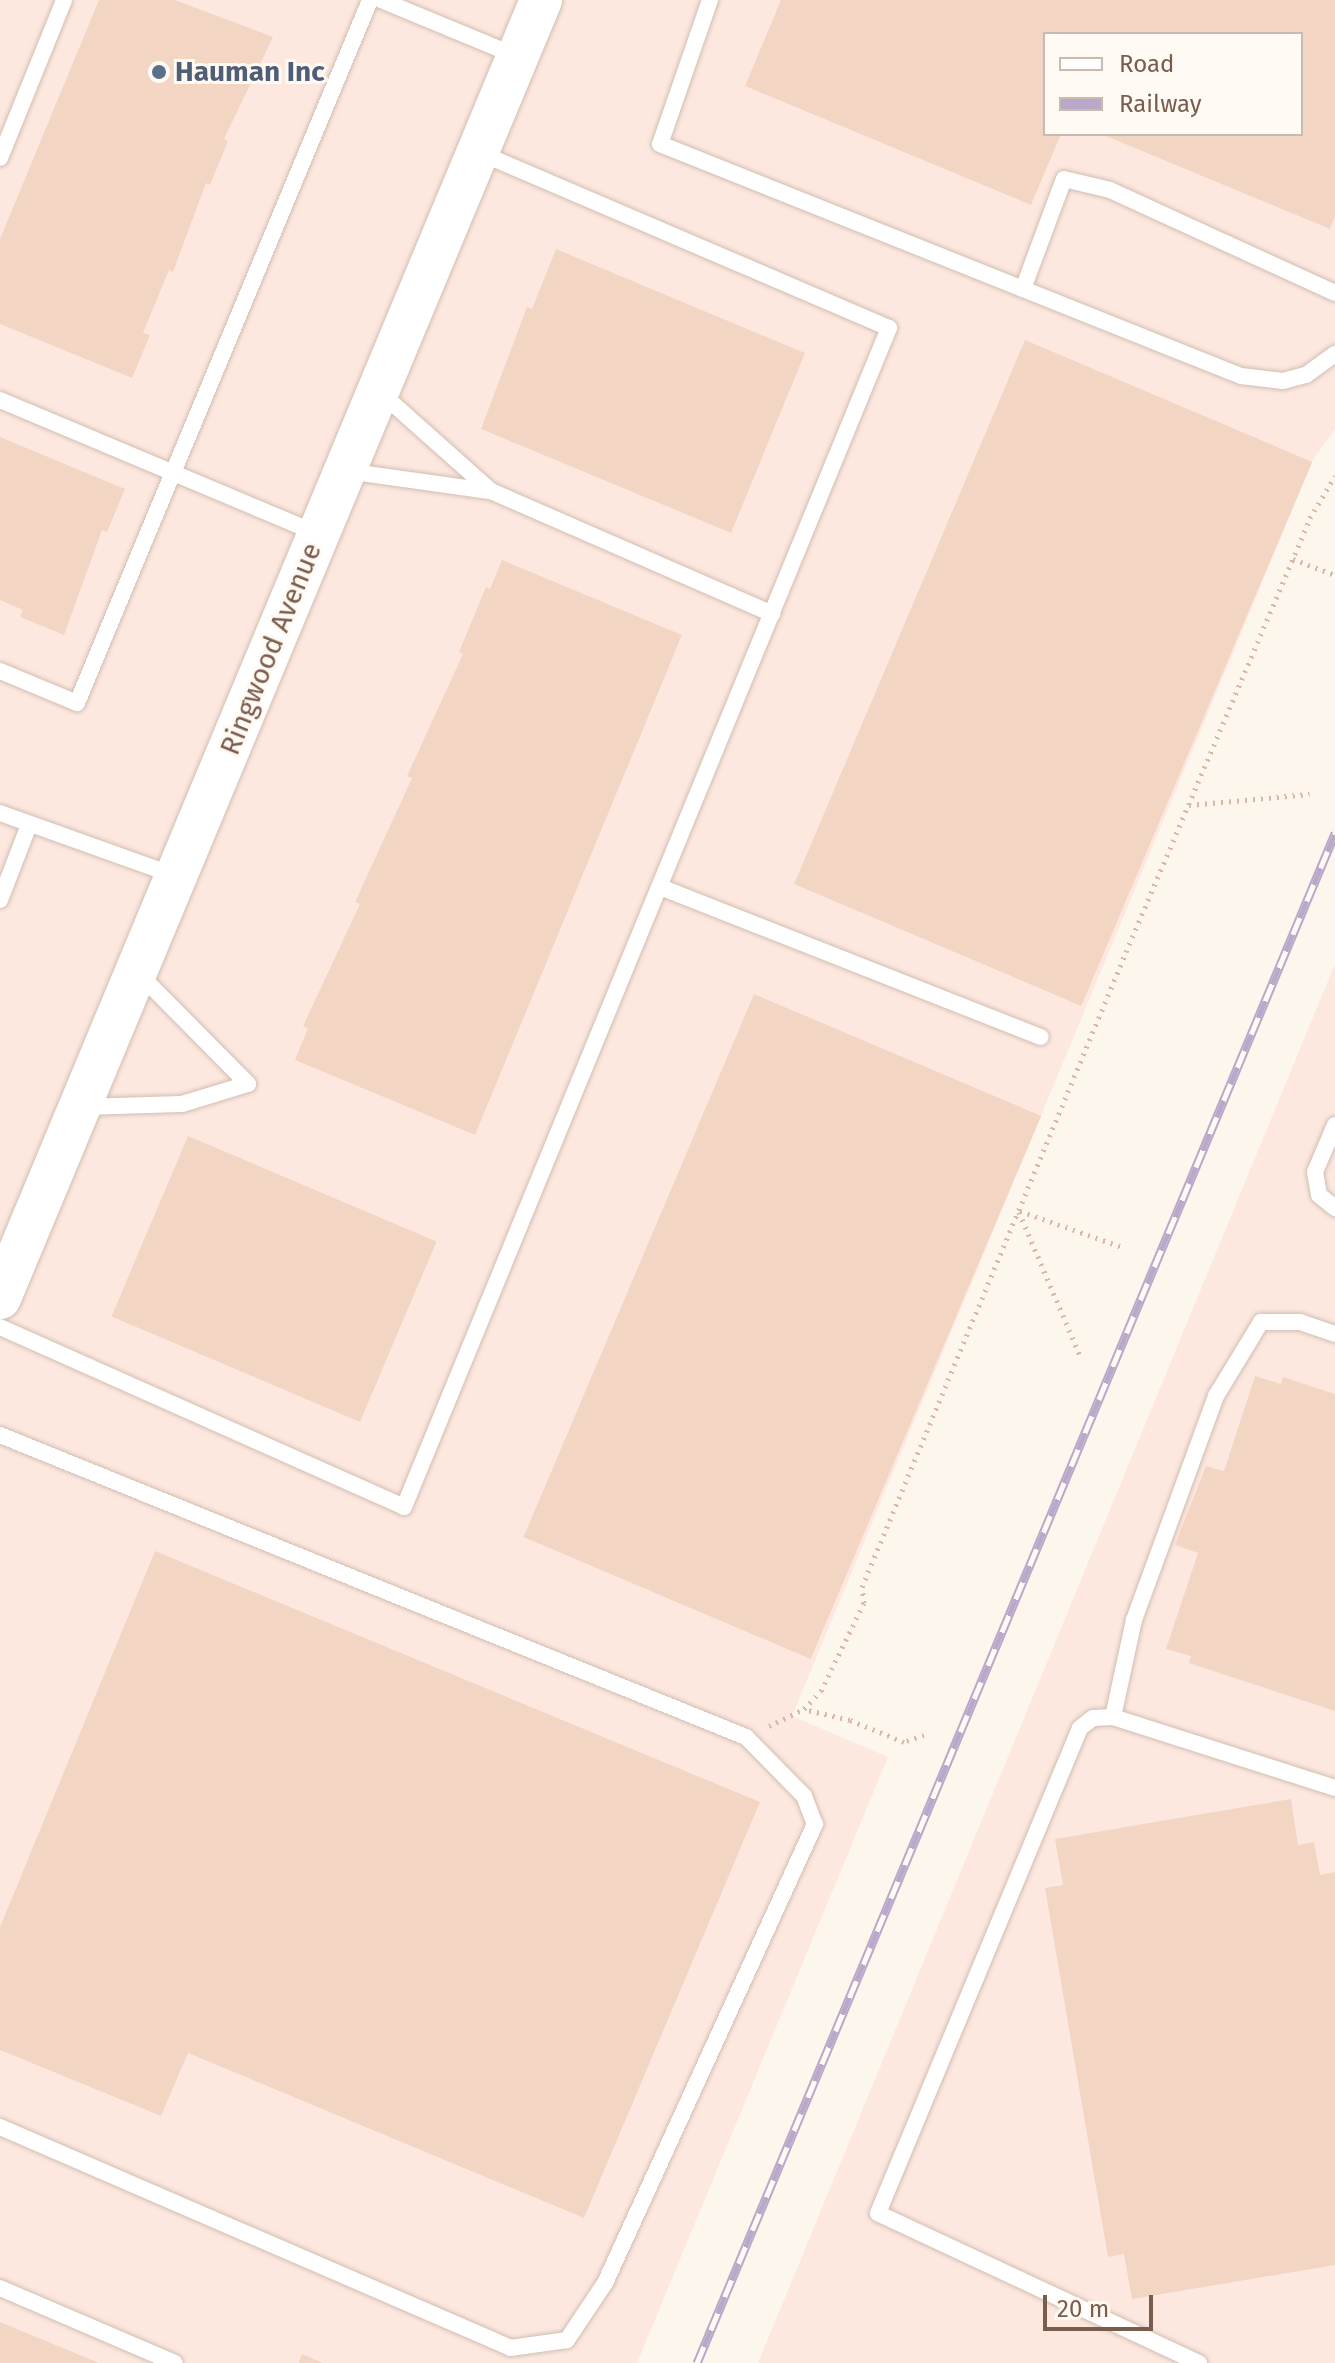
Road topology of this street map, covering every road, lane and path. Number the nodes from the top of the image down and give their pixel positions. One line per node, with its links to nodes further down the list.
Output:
1 (64, 0): 8 (lane)
2 (370, 0): 14 (lane)
3 (381, 0): 6 (lane)
4 (541, 0): 6 (street, Ringwood Avenue)
5 (710, 0): 9 (lane)
6 (517, 56): 7 (street, Ringwood Avenue)
7 (477, 152): 12 (street, Ringwood Avenue); 21 (lane)
8 (0, 158)
9 (1023, 289): 10 (lane); 11 (lane)
10 (1335, 293)
11 (1335, 354)
12 (379, 391): 15 (street, Ringwood Avenue); 17 (lane)
13 (0, 400): 14 (lane)
14 (173, 471): 18 (lane); 22 (lane)
15 (345, 471): 17 (lane); 18 (street, Ringwood Avenue)
16 (1335, 476): 19 (path)
17 (491, 491): 21 (lane)
18 (318, 534): 27 (street, Ringwood Avenue)
19 (1293, 559): 20 (path); 24 (path)
20 (1335, 575)
21 (772, 614): 28 (lane)
22 (0, 671)
23 (1309, 794): 24 (path)
24 (1189, 805): 35 (path)
25 (0, 813): 26 (lane)
26 (29, 825): 27 (lane); 29 (lane)
27 (177, 877): 30 (street, Ringwood Avenue)
28 (660, 887): 31 (lane); 38 (lane)
29 (0, 900)
30 (137, 972): 32 (street, Ringwood Avenue); 32 (lane)
31 (1040, 1037)
32 (80, 1107): 37 (street, Ringwood Avenue)
33 (1335, 1125): 34 (lane)
34 (1335, 1208)
35 (1019, 1211): 36 (path); 40 (path); 42 (path)
36 (1122, 1247)
37 (0, 1298)
38 (0, 1327)
39 (1335, 1334): 43 (lane)
40 (1080, 1356)
41 (0, 1435): 45 (lane)
42 (804, 1709): 44 (path); 45 (path)
43 (1113, 1717): 46 (lane); 50 (lane)
44 (924, 1735)
45 (746, 1737): 47 (lane)
46 (1335, 1788)
47 (0, 2127)
48 (0, 2288): 49 (lane)
49 (175, 2363)
50 (1199, 2363)

